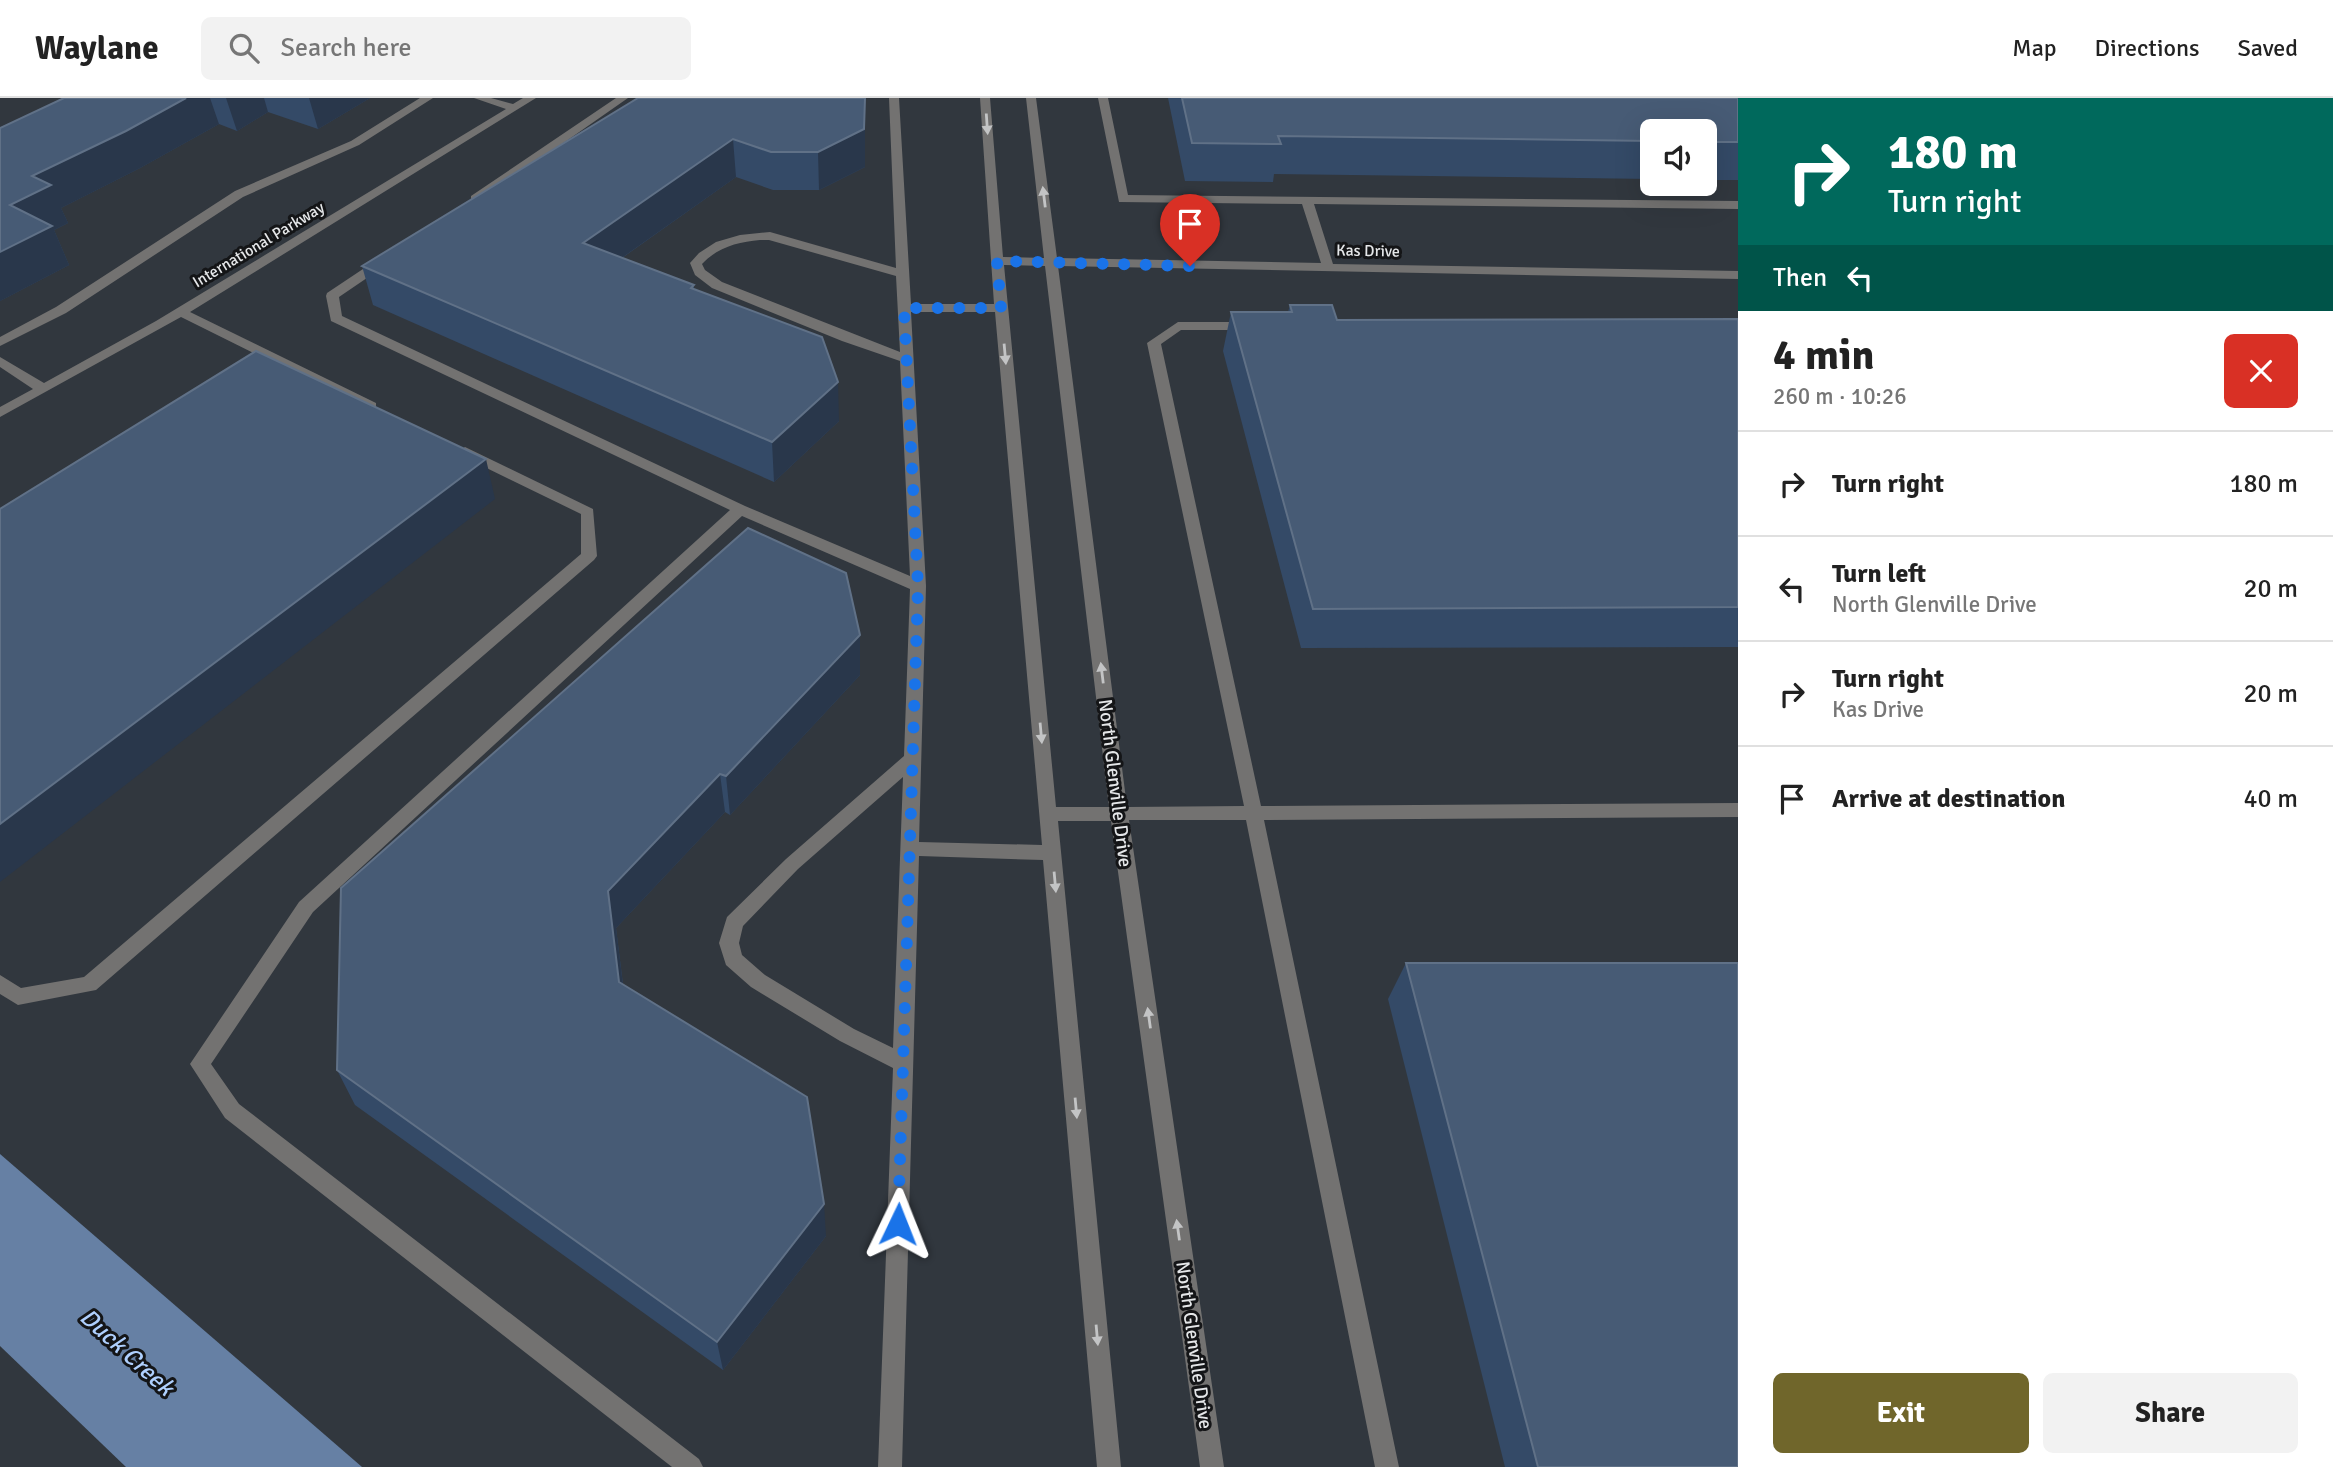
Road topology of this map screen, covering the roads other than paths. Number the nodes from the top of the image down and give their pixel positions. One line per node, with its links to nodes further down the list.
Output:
1 (428, 98): 23 (street)
2 (479, 98): 9 (street)
3 (531, 98): 9 (street, International Parkway)
4 (623, 98): 12 (street)
5 (894, 98): 17 (street)
6 (985, 98): 14 (street, one-way to 14)
7 (1031, 98): 15 (street, North Glenville Drive, one-way to 7)
8 (1103, 98): 10 (street)
9 (515, 108): 21 (street, International Parkway)
10 (1307, 201): 11 (street); 16 (street)
11 (1738, 205)
12 (455, 212)
13 (399, 250): 30 (street)
14 (997, 261): 15 (street, Kas Drive); 20 (street)
15 (1052, 264): 16 (street, Kas Drive); 36 (street, North Glenville Drive, one-way to 15)
16 (1328, 267): 18 (street, Kas Drive)
17 (902, 274): 19 (street); 24 (street)
18 (1738, 275)
19 (904, 308): 20 (street); 24 (street)
20 (1001, 308): 35 (street, one-way to 35)
21 (180, 312): 26 (street, International Parkway); 28 (street)
22 (1262, 326): 34 (street)
23 (0, 342)
24 (907, 359): 31 (street)
25 (0, 361): 26 (street)
26 (43, 389): 27 (street, International Parkway)
27 (0, 413)
28 (390, 415)
29 (452, 445): 39 (street)
30 (740, 509): 31 (street); 41 (street)
31 (918, 586): 32 (street)
32 (913, 758): 37 (street); 40 (street)
33 (1738, 810): 34 (street)
34 (1254, 813): 36 (street); 45 (street)
35 (1048, 814): 36 (street); 38 (street)
36 (1119, 814): 44 (street, North Glenville Drive, one-way to 36)
37 (909, 849): 38 (street); 40 (street)
38 (1052, 853): 43 (street, one-way to 43)
39 (0, 983)
40 (903, 1063): 42 (street)
41 (691, 1467)
42 (890, 1467)
43 (1109, 1467)
44 (1212, 1467)
45 (1387, 1467)

